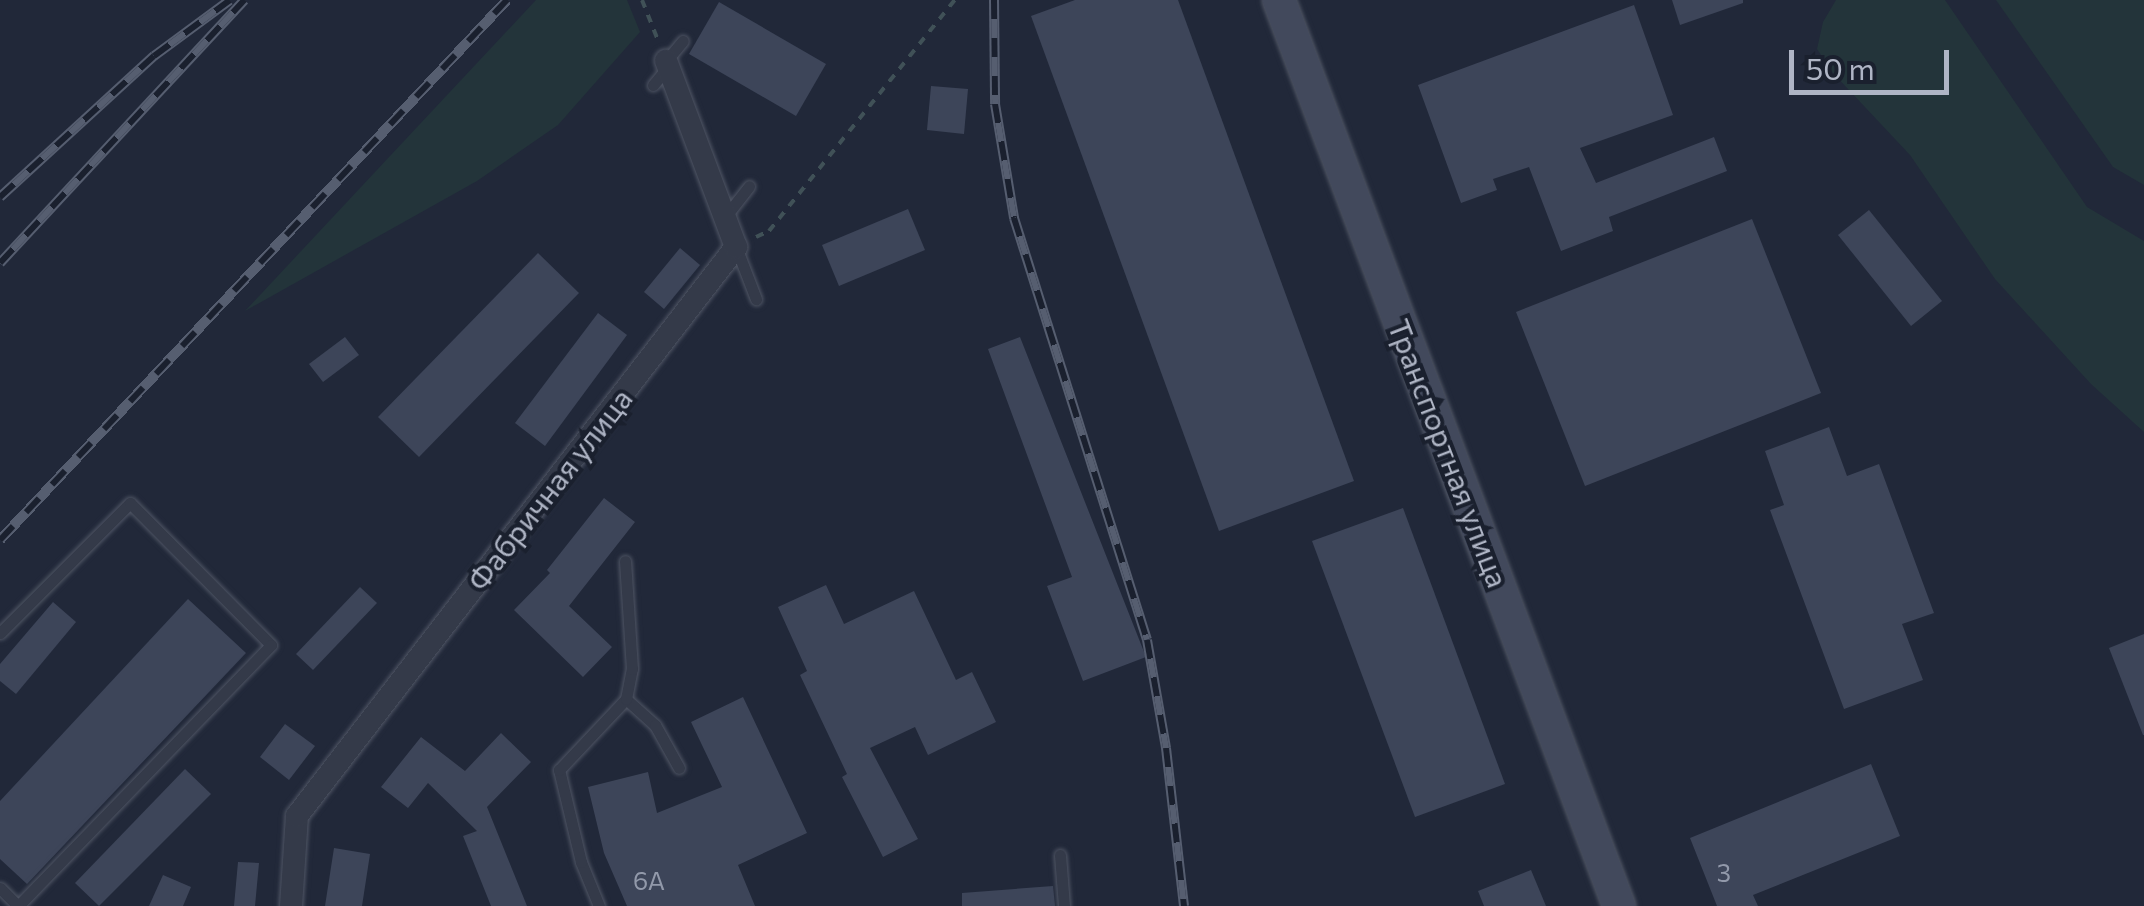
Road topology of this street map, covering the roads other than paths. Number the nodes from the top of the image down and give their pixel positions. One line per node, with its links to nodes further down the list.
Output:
1 (1278, 0): 18 (street, Транспортная улица)
2 (683, 41): 3 (lane)
3 (662, 71): 5 (street)
4 (749, 186): 5 (lane)
5 (724, 216): 6 (street)
6 (736, 247): 7 (lane); 15 (street, Фабричная улица)
7 (756, 299)
8 (625, 562): 10 (lane)
9 (0, 633): 14 (lane)
10 (626, 699): 11 (lane); 16 (lane)
11 (679, 768)
12 (1060, 855): 17 (lane)
13 (0, 888): 14 (lane)
14 (18, 906)
15 (291, 906)
16 (598, 906)
17 (1064, 906)
18 (1619, 906)

